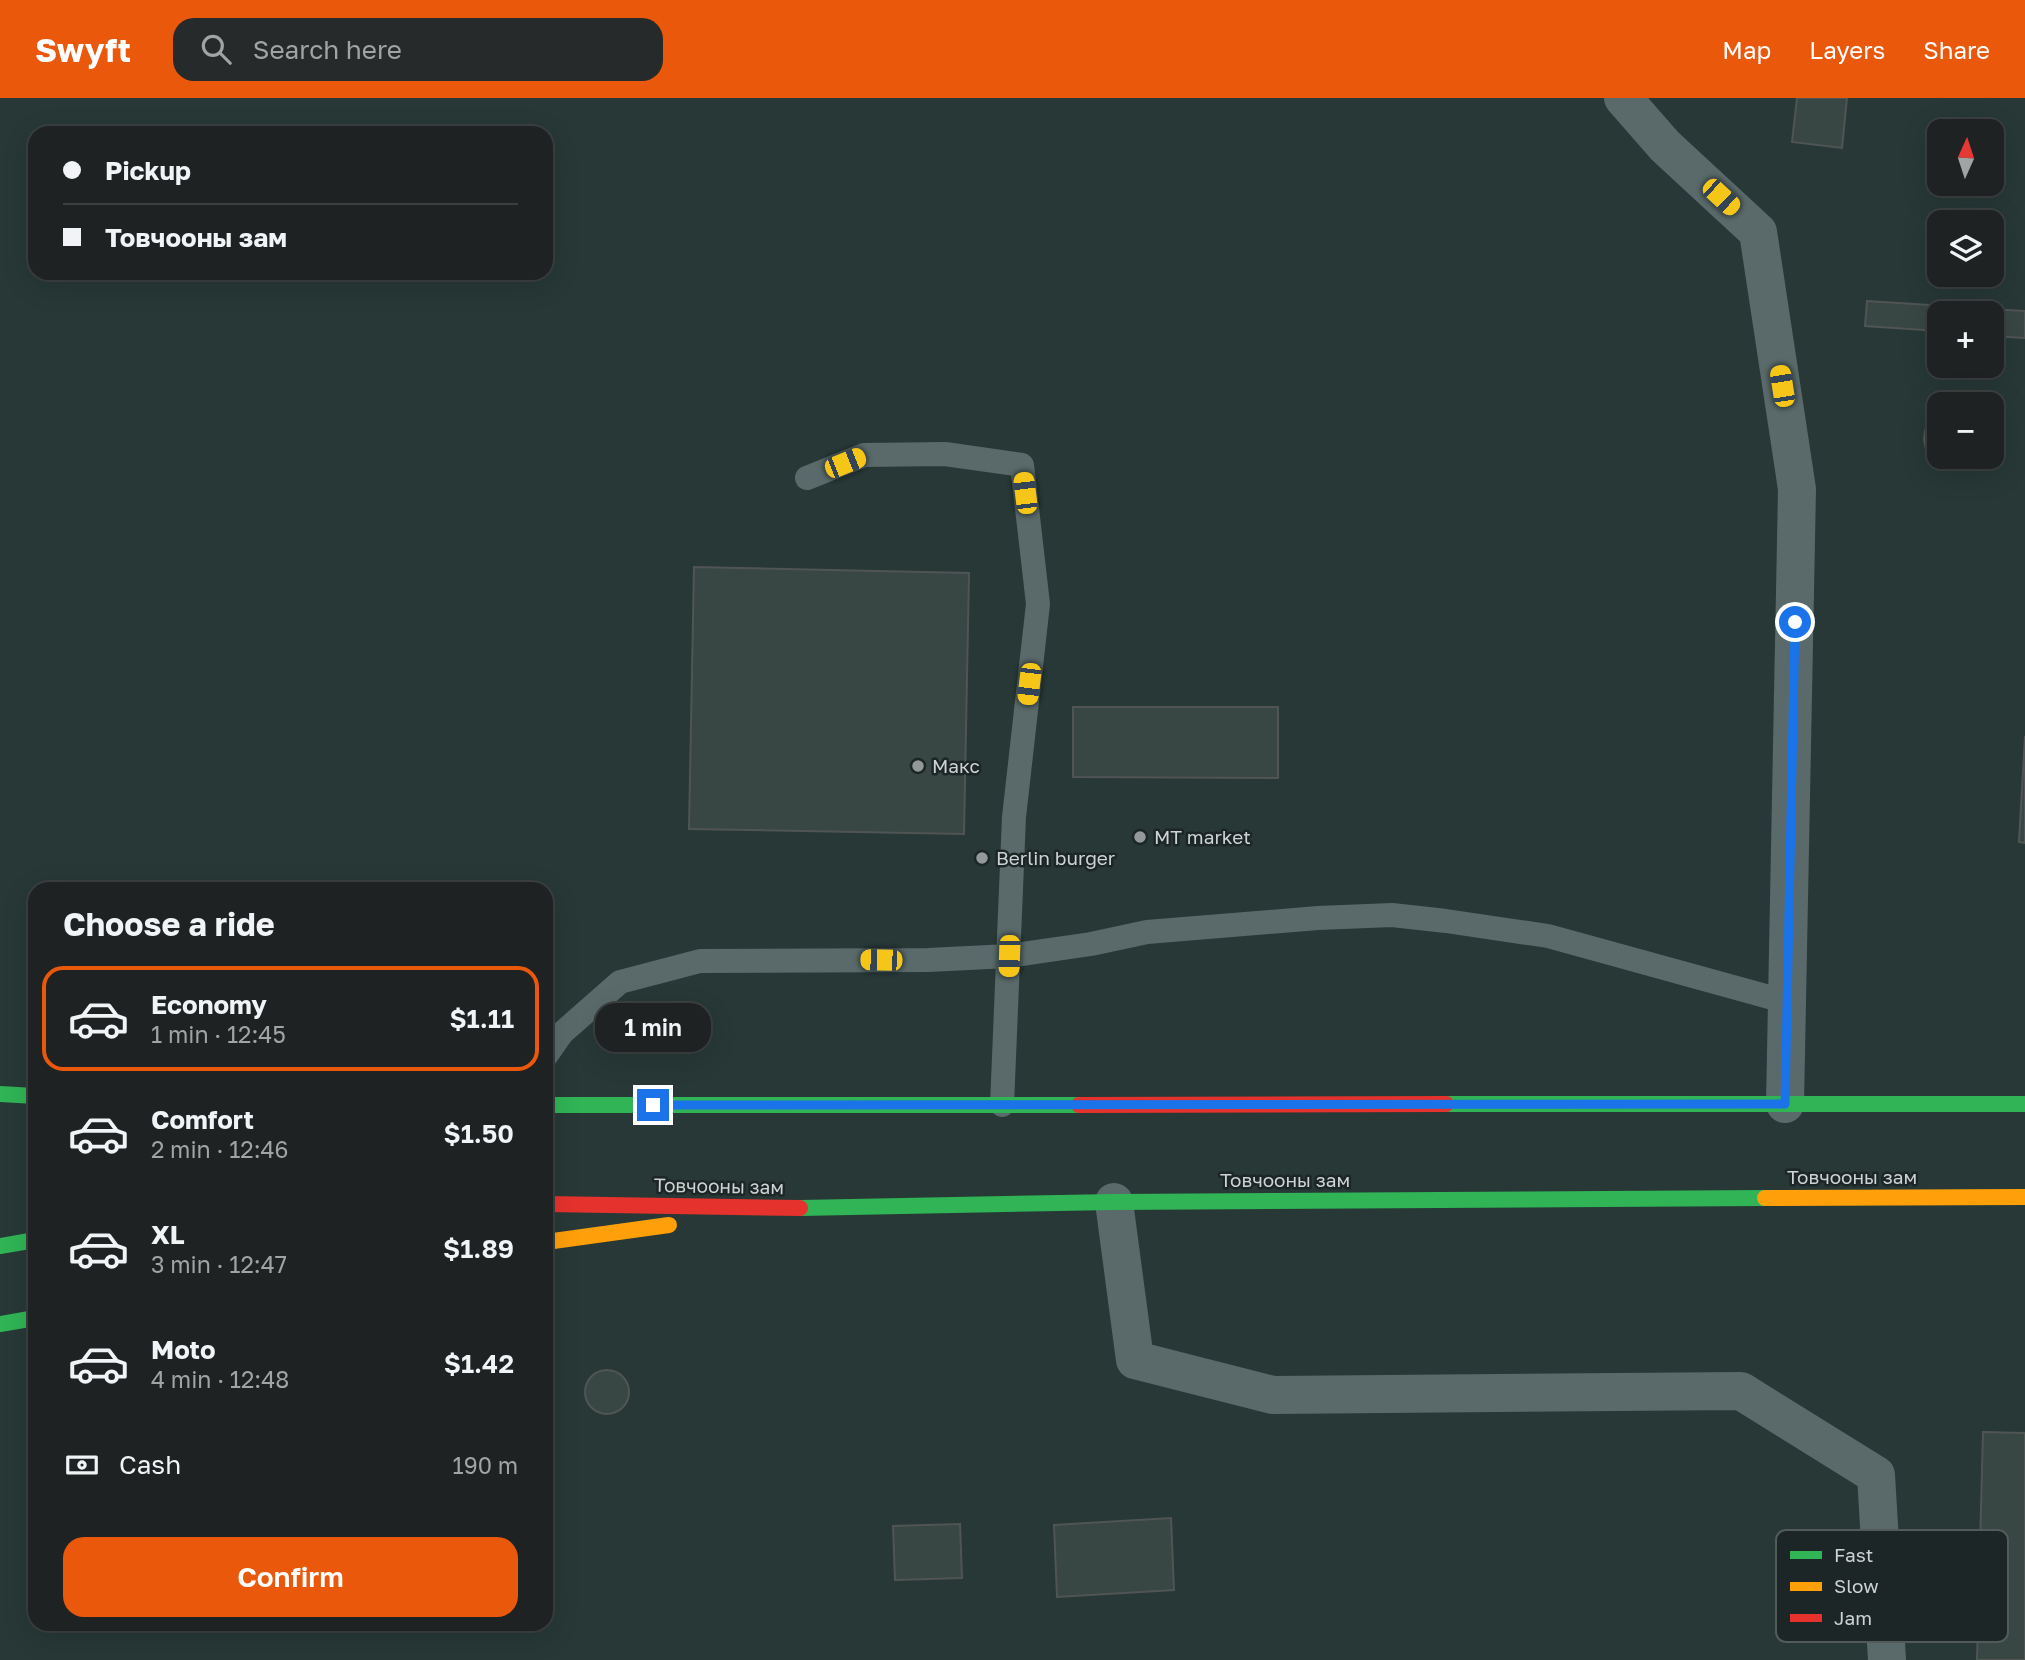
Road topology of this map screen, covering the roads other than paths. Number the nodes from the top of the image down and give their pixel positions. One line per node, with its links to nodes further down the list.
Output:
1 (1623, 98): 4 (street)
2 (807, 478): 3 (lane)
3 (1009, 956): 4 (lane); 5 (lane); 11 (lane)
4 (1787, 1002): 8 (street)
5 (553, 1046)
6 (0, 1094): 7 (highway)
7 (28, 1096)
8 (1785, 1104): 9 (highway); 11 (highway)
9 (2025, 1104)
10 (553, 1105): 11 (highway)
11 (1002, 1105)
12 (2025, 1197): 13 (highway, Товчооны зам)
13 (1114, 1202): 15 (highway, Товчооны зам); 21 (street)
14 (553, 1203): 15 (highway, Товчооны зам)
15 (792, 1208): 17 (highway)
16 (28, 1241): 18 (highway)
17 (553, 1241)
18 (0, 1246)
19 (28, 1319): 20 (highway)
20 (0, 1324)
21 (1879, 1530)
22 (1886, 1642): 23 (street)
23 (1887, 1660)

